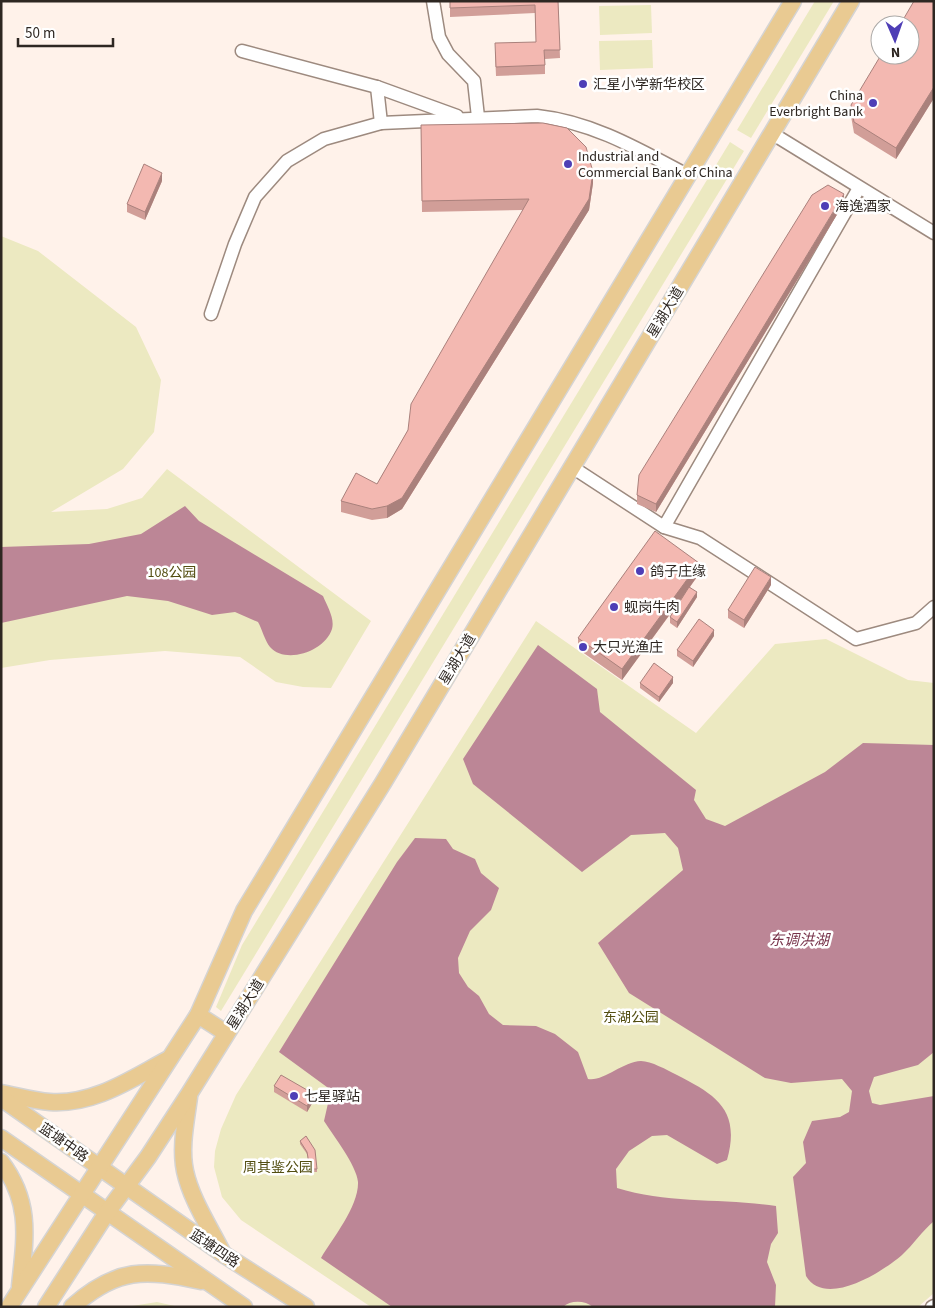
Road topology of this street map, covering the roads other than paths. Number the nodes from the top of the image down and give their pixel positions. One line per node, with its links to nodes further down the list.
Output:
1 (433, 1): 6 (street)
2 (793, 1): 9 (main road)
3 (851, 1): 8 (main road, 星湖大道)
4 (242, 51): 5 (street)
5 (377, 88): 6 (street); 7 (street)
6 (473, 117): 7 (street); 9 (street)
7 (381, 123): 12 (street)
8 (773, 134): 10 (street); 13 (main road, 星湖大道)
9 (689, 176): 16 (main road)
10 (859, 188): 11 (street); 14 (street)
11 (934, 233)
12 (211, 314)
13 (572, 467): 14 (street); 17 (main road, 星湖大道)
14 (664, 527): 15 (street)
15 (934, 607)
16 (198, 1015): 17 (main road); 18 (main road)
17 (226, 1033): 20 (main road, 星湖大道)
18 (169, 1058): 19 (main road); 24 (main road)
19 (1, 1092)
20 (189, 1094): 25 (main road, 星湖大道); 28 (main road)
21 (1, 1098): 24 (main road, 蓝塘中路)
22 (1, 1138): 26 (main road)
23 (1, 1162): 30 (main road)
24 (99, 1167): 25 (main road, 蓝塘中路); 26 (main road)
25 (126, 1186): 27 (main road, 星湖大道); 28 (main road, 蓝塘四路)
26 (83, 1193): 27 (main road); 30 (main road)
27 (108, 1211): 29 (main road); 32 (main road, 星湖大道)
28 (223, 1254): 35 (main road, 蓝塘四路)
29 (208, 1283): 33 (main road); 34 (main road)
30 (20, 1289): 31 (main road)
31 (8, 1307)
32 (46, 1307)
33 (72, 1307)
34 (244, 1307)
35 (306, 1307)

